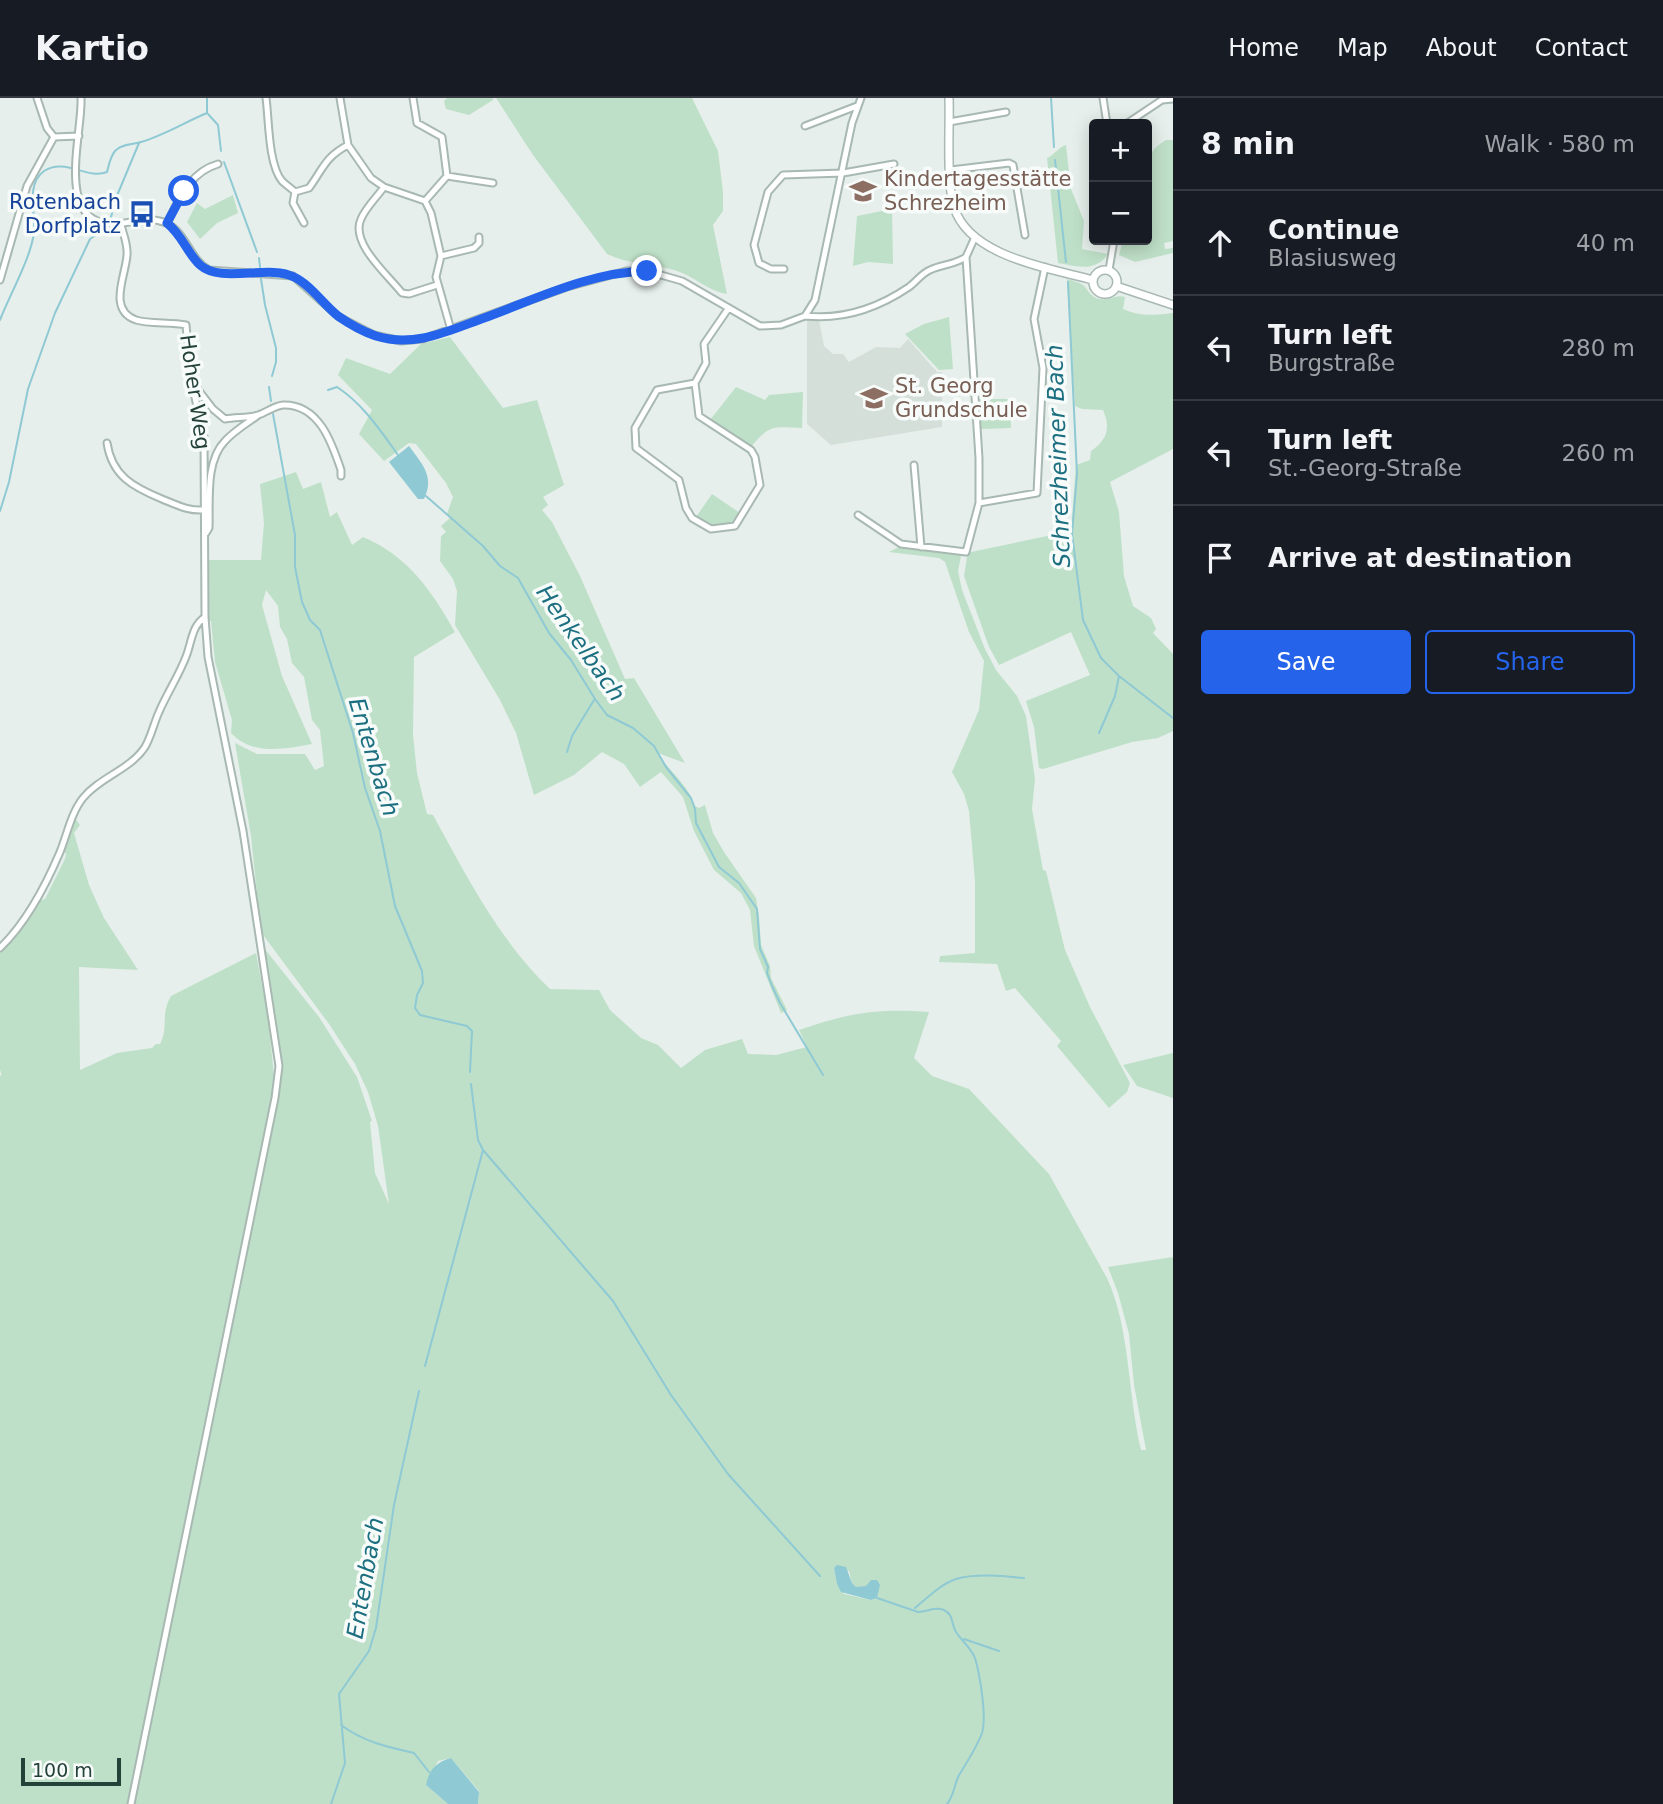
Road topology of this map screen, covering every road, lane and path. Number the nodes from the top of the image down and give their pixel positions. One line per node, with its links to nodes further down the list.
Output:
1 (37, 98): 17 (street)
2 (81, 98): 16 (street)
3 (266, 98): 26 (street)
4 (340, 98): 18 (street)
5 (413, 98): 23 (street)
6 (861, 98): 10 (street)
7 (949, 98): 14 (street)
8 (1103, 98): 12 (street)
9 (1173, 99): 13 (street)
10 (857, 106): 15 (street); 22 (street)
11 (1006, 112): 14 (street)
12 (1107, 119)
13 (1134, 119)
14 (949, 122): 21 (street)
15 (805, 126)
16 (79, 136): 17 (street); 28 (street)
17 (54, 137): 40 (street)
18 (348, 145): 25 (street); 26 (street)
19 (218, 163): 29 (street)
20 (894, 164): 22 (street)
21 (951, 170): 31 (street); 33 (street)
22 (843, 173): 38 (street); 46 (street)
23 (447, 176): 24 (street); 27 (street)
24 (493, 183)
25 (384, 187): 27 (street); 42 (street)
26 (295, 192): 30 (street)
27 (425, 201): 35 (street)
28 (117, 223): 29 (street); 48 (street, Hoher Weg)
29 (167, 223): 47 (street)
30 (304, 223)
31 (1025, 235)
32 (479, 237): 35 (street)
33 (975, 237): 36 (street); 37 (street)
34 (1113, 245): 39 (street)
35 (441, 256): 42 (street)
36 (966, 257): 46 (street); 56 (street)
37 (1045, 267): 41 (street); 56 (street)
38 (784, 269)
39 (1109, 270): 41 (street); 43 (street)
40 (0, 280)
41 (1093, 280): 43 (street)
42 (437, 285): 47 (street)
43 (1116, 286): 44 (street)
44 (1173, 305)
45 (728, 309): 46 (street); 47 (street); 49 (street)
46 (805, 316)
47 (451, 330)
48 (191, 380): 51 (street); 57 (street, Hoher Weg)
49 (695, 383): 49 (street)
50 (258, 415): 51 (street); 52 (street); 55 (street)
51 (225, 419): 52 (street)
52 (237, 431): 59 (street)
53 (107, 443): 57 (street)
54 (914, 465): 60 (street)
55 (341, 476)
56 (979, 503): 60 (street)
57 (204, 510): 59 (street, Hoher Weg)
58 (858, 516): 60 (street)
59 (205, 533): 61 (street, Hoher Weg)
60 (921, 547)
61 (205, 617): 62 (street); 63 (street, Hoher Weg)
62 (0, 947)
63 (131, 1804)

